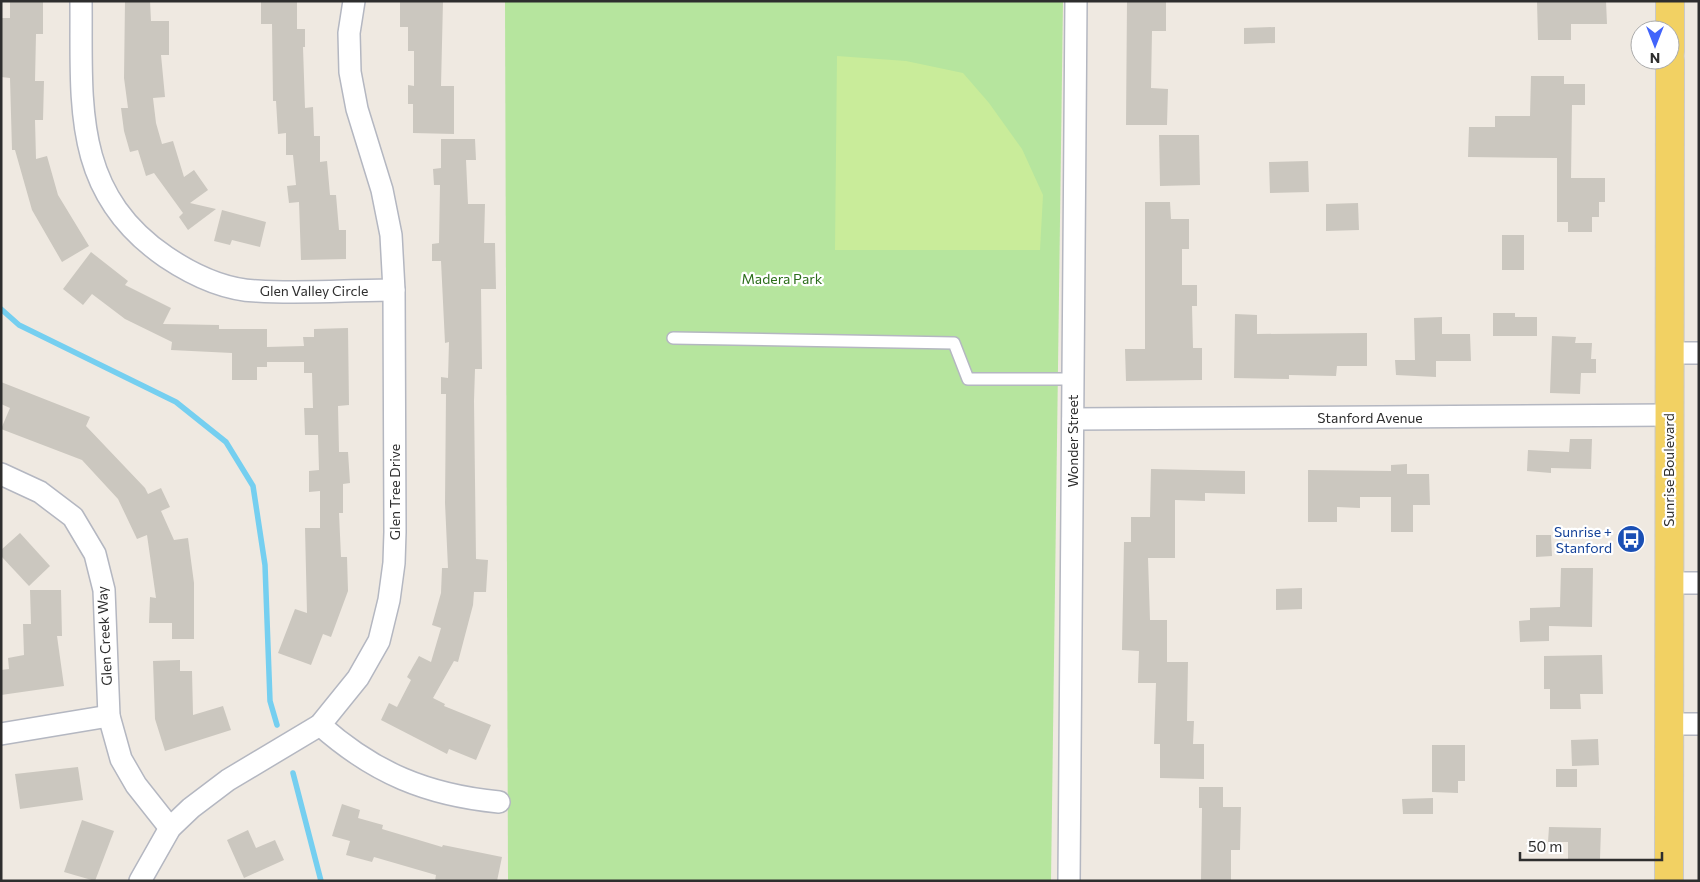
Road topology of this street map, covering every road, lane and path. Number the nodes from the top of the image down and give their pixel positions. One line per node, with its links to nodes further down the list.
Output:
1 (81, 1): 7 (street, Glen Valley Circle)
2 (354, 1): 7 (street, Glen Tree Drive)
3 (1076, 1): 11 (street, Wonder Street)
4 (1670, 1): 5 (main road)
5 (1670, 20)
6 (1670, 70): 9 (main road, Sunrise Boulevard)
7 (394, 290): 20 (street, Glen Tree Drive)
8 (673, 338): 11 (lane)
9 (1669, 353): 10 (street); 12 (main road, Sunrise Boulevard)
10 (1699, 353)
11 (1073, 379): 13 (street, Wonder Street)
12 (1668, 415): 13 (street, Stanford Avenue); 16 (main road, Sunrise Boulevard)
13 (1073, 419): 25 (street, Wonder Street)
14 (1, 474): 17 (street, Glen Creek Way)
15 (1699, 582): 16 (street)
16 (1668, 583): 18 (main road, Sunrise Boulevard)
17 (109, 716): 21 (street); 23 (street, Glen Creek Way)
18 (1669, 724): 19 (street); 26 (main road, Sunrise Boulevard)
19 (1699, 724)
20 (320, 725): 22 (street); 23 (street, Glen Tree Drive)
21 (1, 734)
22 (499, 802)
23 (170, 828): 24 (street, Glen Tree Drive)
24 (140, 881)
25 (1069, 881)
26 (1669, 881)

